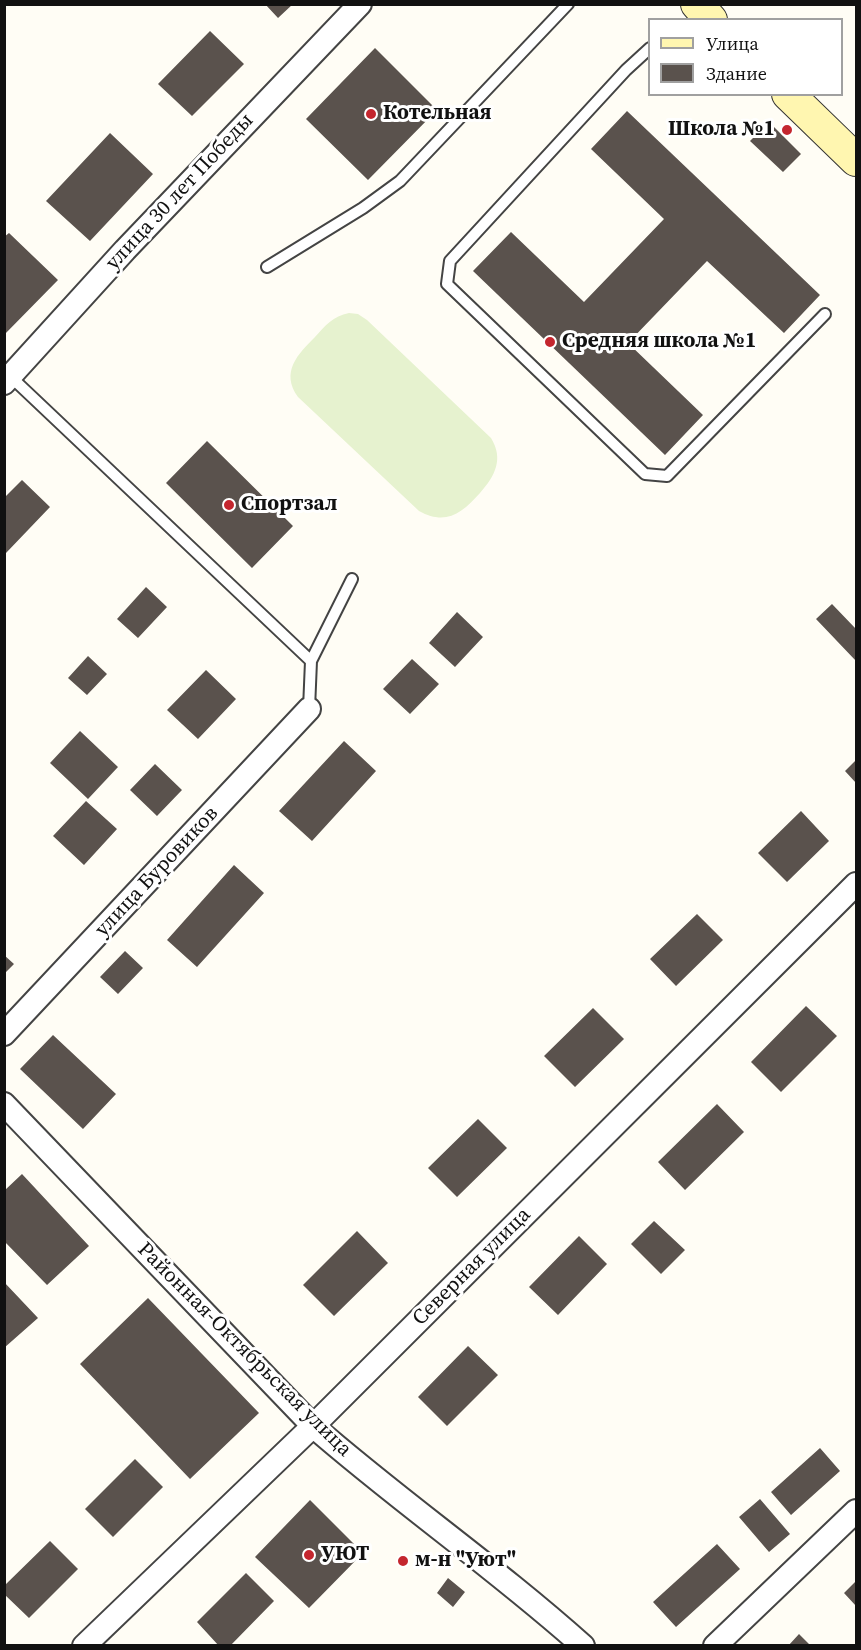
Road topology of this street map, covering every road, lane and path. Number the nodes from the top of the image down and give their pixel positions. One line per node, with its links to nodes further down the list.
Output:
1 (360, 4): 8 (street, улица 30 лет Победы)
2 (567, 4): 6 (lane)
3 (648, 50): 7 (lane)
4 (791, 96): 5 (street)
5 (856, 160)
6 (267, 267)
7 (825, 314)
8 (7, 379): 10 (lane)
9 (352, 579): 10 (lane)
10 (311, 661): 11 (lane)
11 (309, 709): 13 (street, улица Буровиков)
12 (856, 884): 15 (street, Северная улица)
13 (4, 1034)
14 (6, 1107): 15 (street, Районная-Октябрьская улица)
15 (313, 1426): 17 (street, Северная улица); 18 (street, Районная-Октябрьская улица)
16 (856, 1511): 19 (street)
17 (84, 1646)
18 (583, 1646)
19 (715, 1646)

